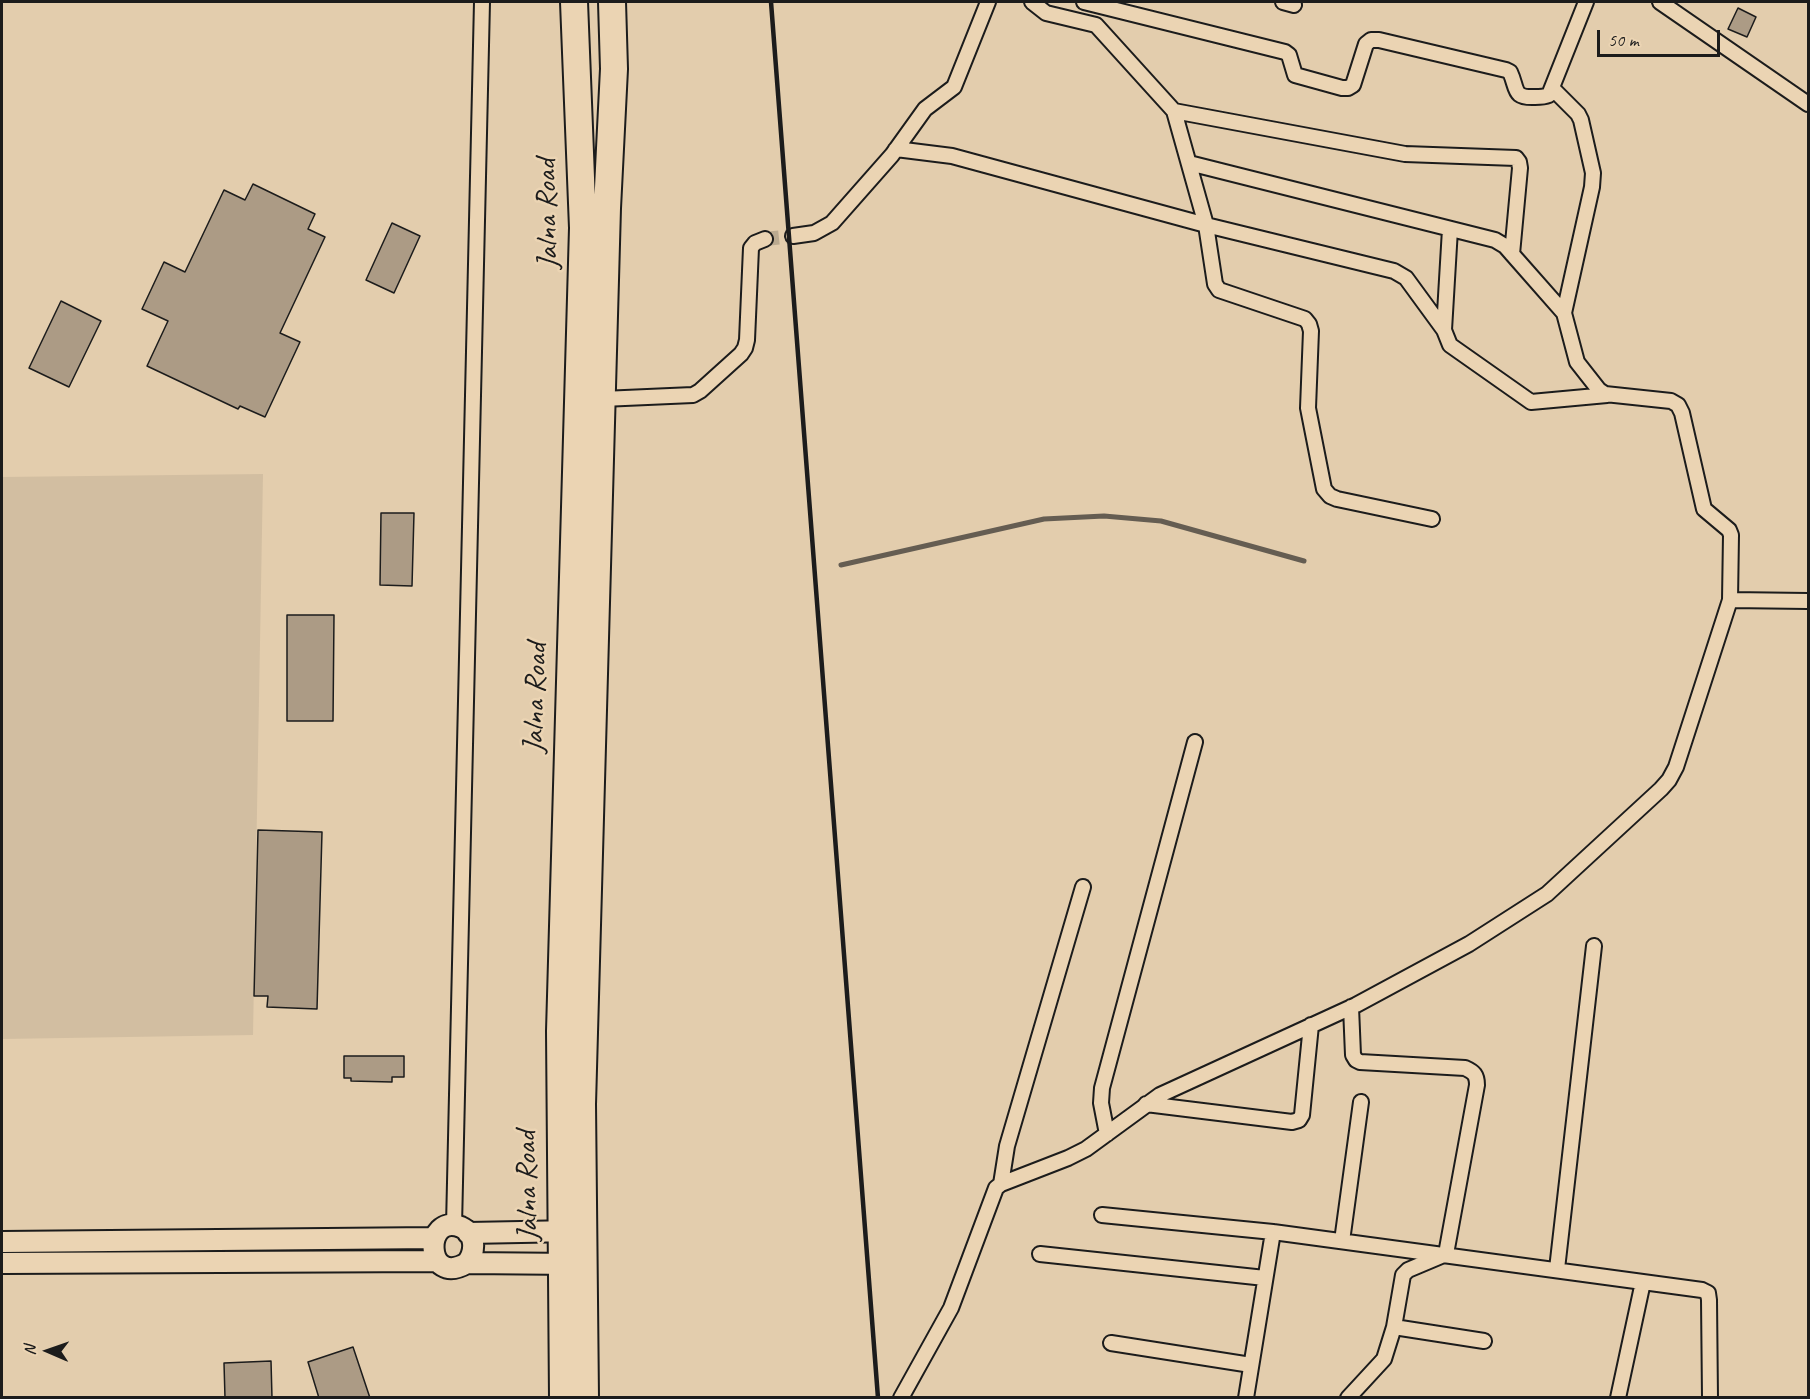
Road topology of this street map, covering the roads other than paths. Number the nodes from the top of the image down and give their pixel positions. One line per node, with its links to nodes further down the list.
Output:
1 (482, 2): 36 (street)
2 (574, 2): 37 (highway, Jalna Road)
3 (612, 2): 22 (highway, Jalna Road)
4 (988, 2): 12 (street)
5 (1032, 2): 11 (street)
6 (1083, 2): 9 (street)
7 (1586, 2): 9 (street)
8 (1660, 2): 10 (street)
9 (1553, 89): 19 (street)
10 (1806, 98)
11 (1174, 111): 13 (street); 18 (street)
12 (896, 149): 14 (street); 16 (street)
13 (1189, 163): 14 (street); 15 (street)
14 (1206, 225): 20 (street); 23 (street)
15 (1450, 229): 18 (street); 20 (street)
16 (793, 236)
17 (765, 239): 22 (street)
18 (1512, 254): 19 (street)
19 (1564, 313): 21 (street)
20 (1444, 330): 21 (street)
21 (1606, 395): 24 (street)
22 (602, 399): 37 (highway, Jalna Road)
23 (1432, 519)
24 (1731, 600): 25 (street); 29 (street)
25 (1809, 601)
26 (1195, 742): 33 (street)
27 (1083, 887): 34 (street)
28 (1594, 946): 48 (street)
29 (1351, 1006): 30 (street); 43 (street)
30 (1311, 1025): 32 (street); 32 (street)
31 (1361, 1102): 40 (street)
32 (1146, 1104): 33 (street)
33 (1107, 1134): 34 (street)
34 (1001, 1184): 57 (street)
35 (1102, 1215): 38 (street)
36 (461, 1229): 37 (street); 39 (street); 46 (street)
37 (572, 1231): 47 (highway, Jalna Road)
38 (1272, 1232): 40 (street); 49 (street)
39 (434, 1238): 41 (street); 44 (street)
40 (1342, 1241): 43 (street)
41 (2, 1242)
42 (1041, 1254): 49 (street)
43 (1446, 1254): 48 (street); 51 (street)
44 (437, 1261): 45 (street); 46 (street)
45 (2, 1263)
46 (467, 1263): 47 (street)
47 (573, 1264): 55 (highway, Jalna Road); 56 (highway, Jalna Road)
48 (1557, 1269): 50 (street)
49 (1265, 1278): 54 (street)
50 (1643, 1282): 60 (street); 61 (street)
51 (1394, 1328): 52 (street); 59 (street)
52 (1484, 1341)
53 (1111, 1343): 54 (street)
54 (1251, 1365): 58 (street)
55 (563, 1398)
56 (585, 1398)
57 (901, 1398)
58 (1246, 1398)
59 (1348, 1398)
60 (1618, 1398)
61 (1710, 1398)

